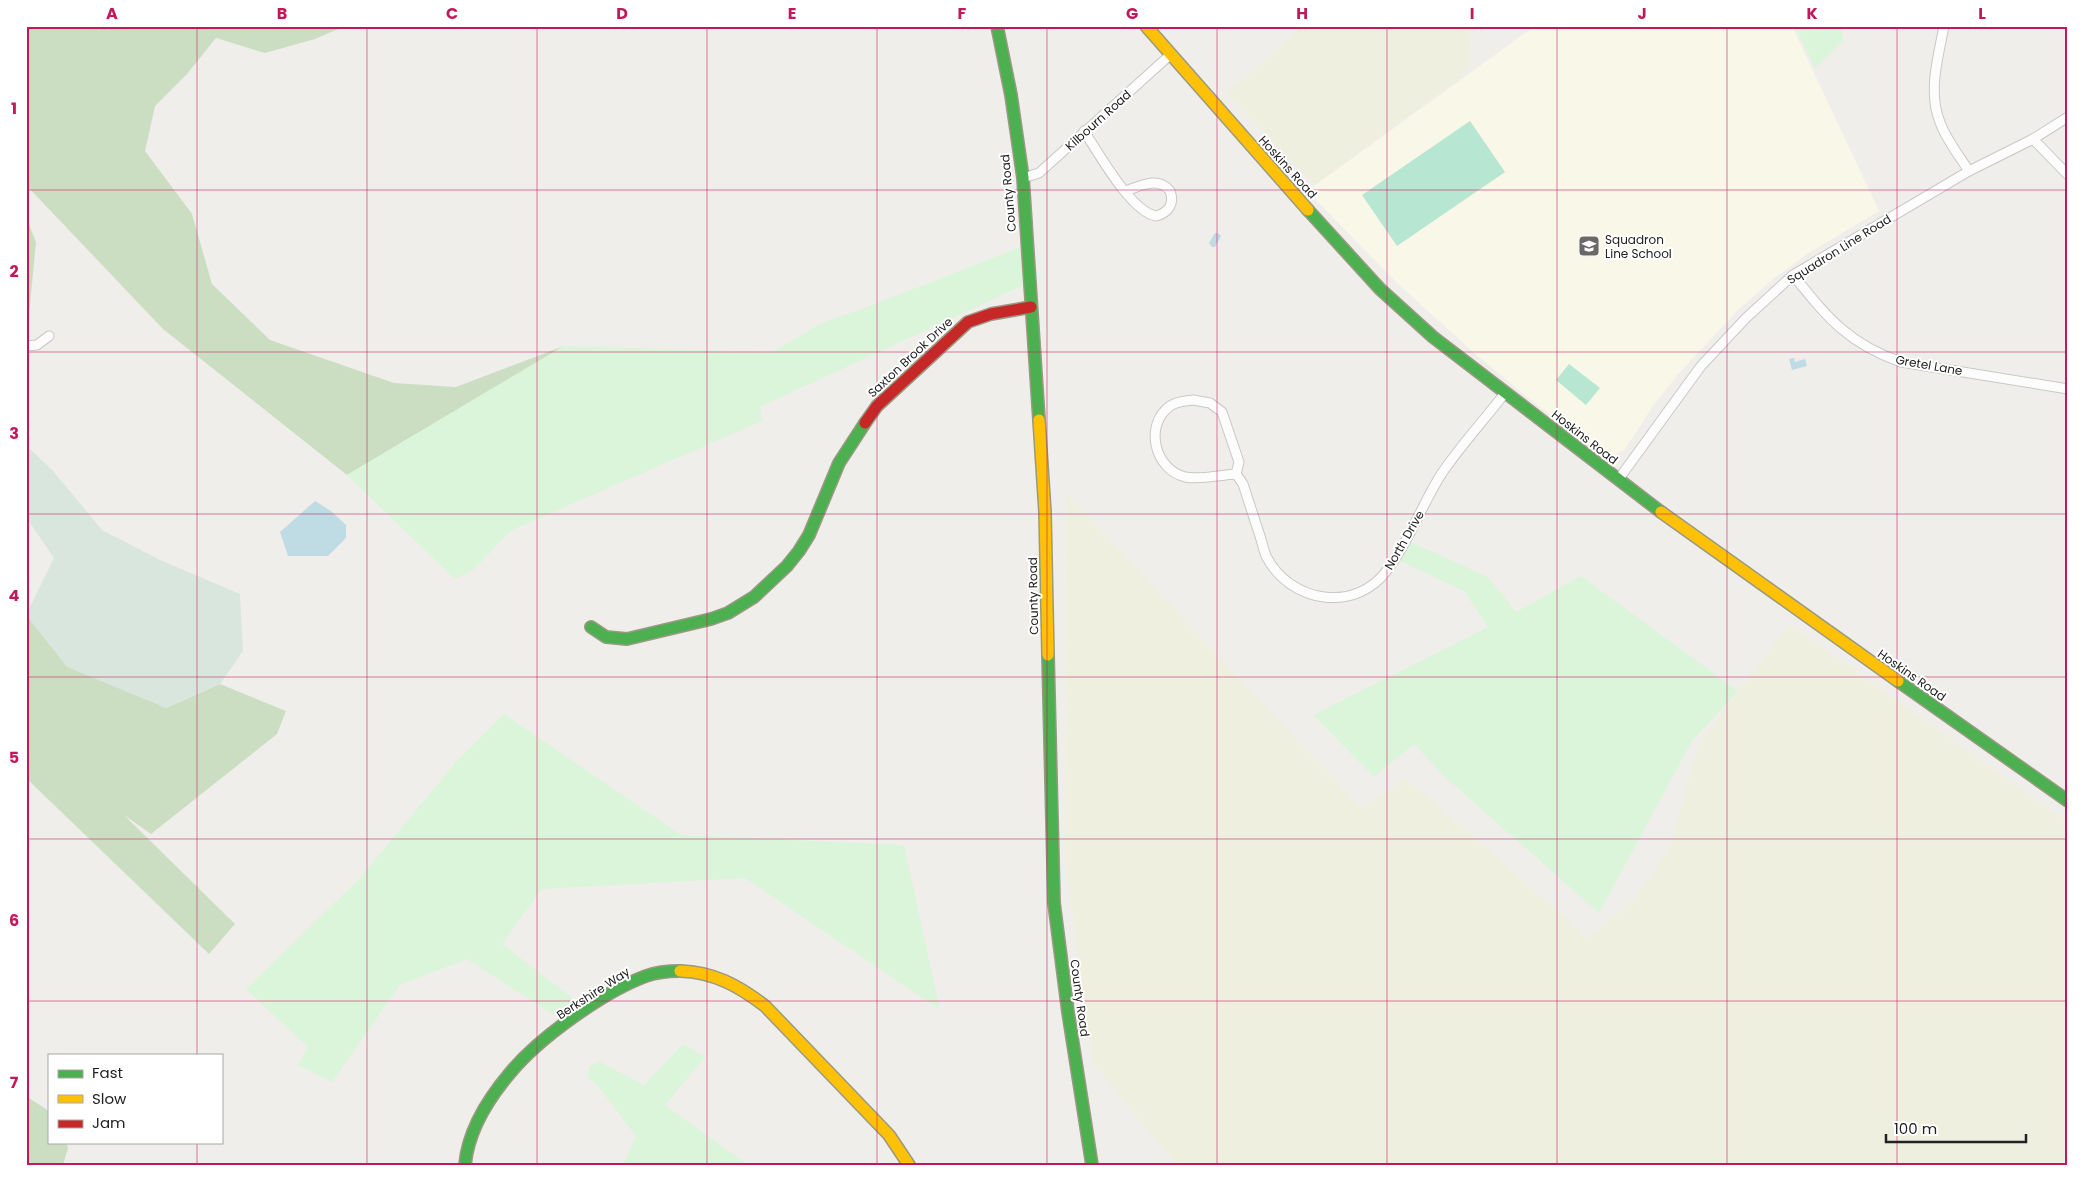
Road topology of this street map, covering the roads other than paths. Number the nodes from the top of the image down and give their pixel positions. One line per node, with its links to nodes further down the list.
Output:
1 (997, 26): 10 (street, County Road)
2 (1146, 26): 4 (street, Hoskins Road)
3 (1944, 26): 8 (street)
4 (1170, 55): 6 (street, Kilbourn Road); 17 (street, Hoskins Road)
5 (2068, 117): 7 (street, Squadron Line Road)
6 (1084, 131): 10 (street, Kilbourn Road); 11 (street)
7 (2033, 139): 8 (street, Squadron Line Road); 9 (street)
8 (1968, 171): 12 (street, Squadron Line Road)
9 (2068, 174)
10 (1023, 178): 13 (street, County Road)
11 (1125, 191): 11 (street)
12 (1792, 275): 16 (street, Gretel Lane); 19 (street, Squadron Line Road)
13 (1031, 307): 20 (street, Saxton Brook Drive); 24 (street, County Road)
14 (50, 336): 15 (street)
15 (26, 346)
16 (2068, 389)
17 (1506, 393): 18 (street, North Drive); 19 (street, Hoskins Road)
18 (1236, 474): 18 (street, North Drive)
19 (1618, 480): 21 (street, Hoskins Road)
20 (591, 627)
21 (2068, 802)
22 (465, 1165): 23 (street, Berkshire Way)
23 (909, 1165)
24 (1092, 1165)

